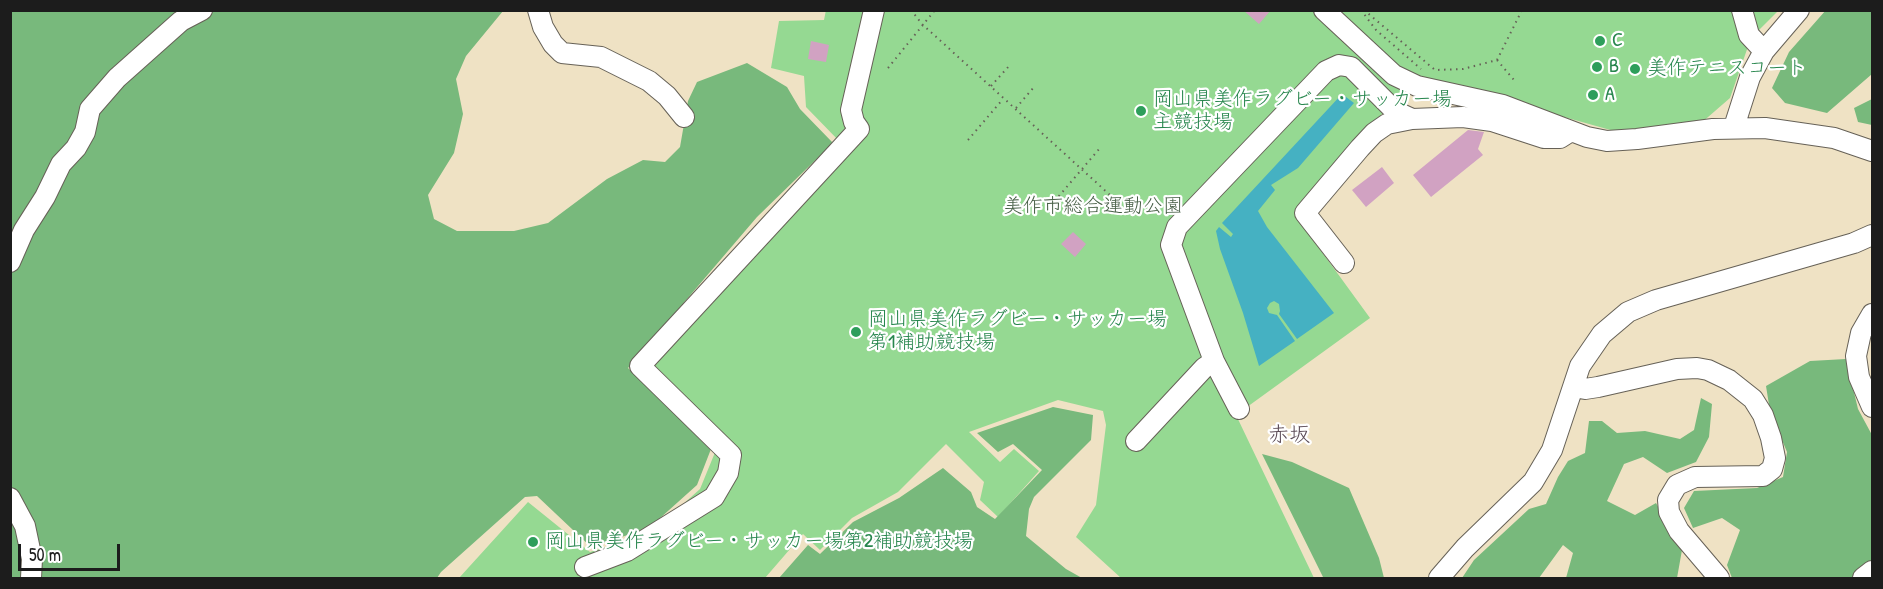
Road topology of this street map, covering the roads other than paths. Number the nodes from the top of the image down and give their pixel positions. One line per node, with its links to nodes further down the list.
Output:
1 (202, 10): 14 (street)
2 (538, 10): 8 (street)
3 (874, 10): 23 (street)
4 (1324, 10): 11 (street)
5 (1742, 10): 7 (street)
6 (1799, 10): 7 (street)
7 (1764, 51): 10 (street)
8 (684, 117)
9 (1412, 119): 11 (street); 15 (street); 17 (street)
10 (1734, 127): 11 (street); 12 (street)
11 (1571, 132)
12 (1872, 151)
13 (1872, 235): 18 (street)
14 (10, 262)
15 (1344, 263)
16 (1872, 314): 19 (street)
17 (1214, 361): 20 (street); 21 (street)
18 (1574, 387): 25 (street); 27 (street)
19 (1872, 407)
20 (1239, 408)
21 (1136, 441)
22 (10, 498): 26 (street)
23 (585, 567)
24 (1872, 571): 28 (street)
25 (1714, 577)
26 (31, 579)
27 (1439, 579)
28 (1863, 579)

